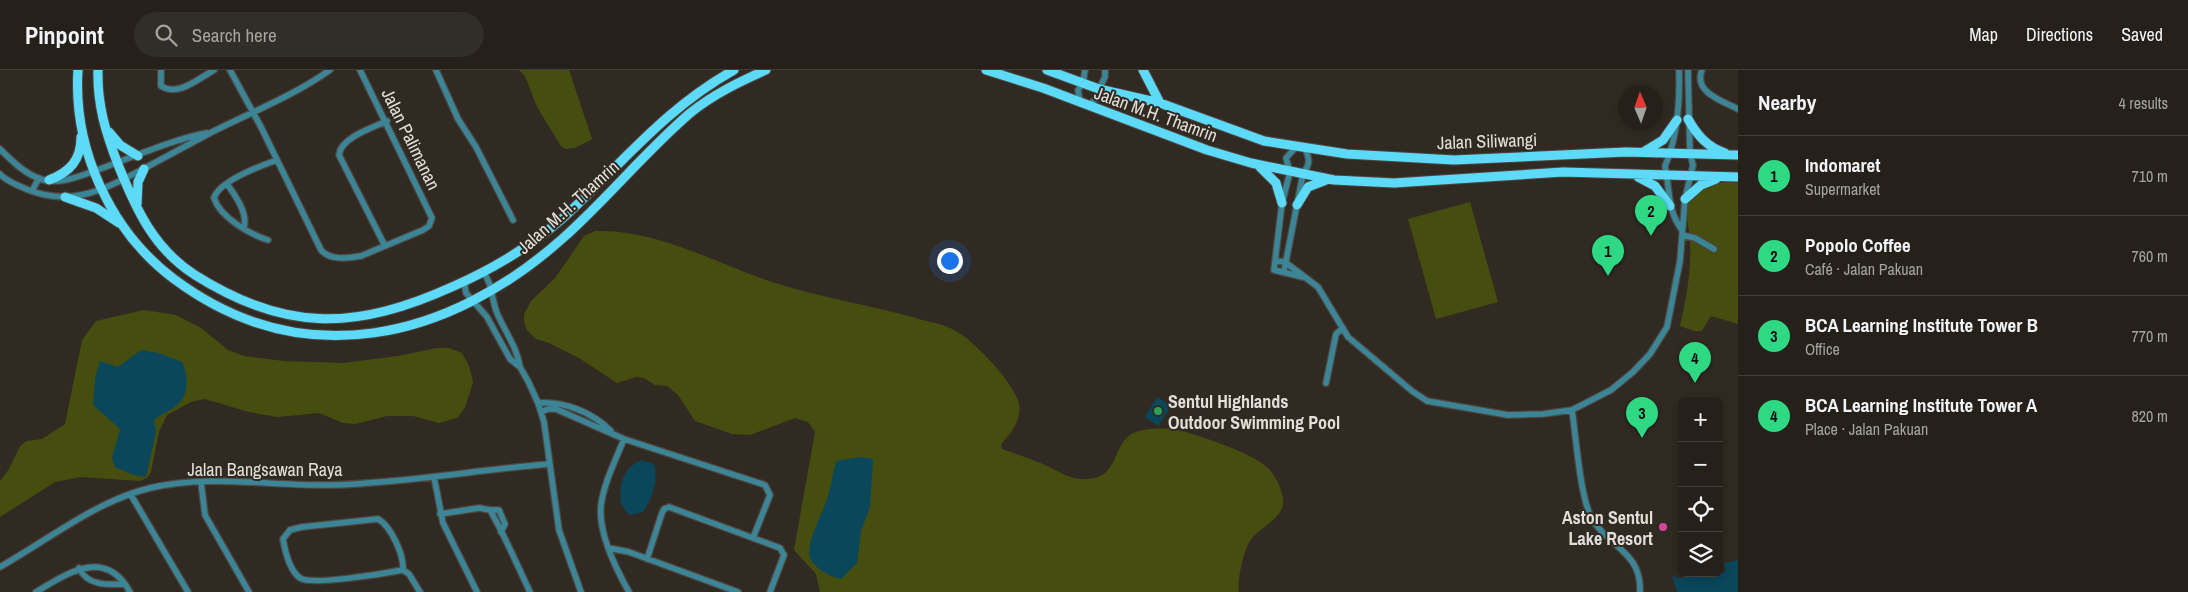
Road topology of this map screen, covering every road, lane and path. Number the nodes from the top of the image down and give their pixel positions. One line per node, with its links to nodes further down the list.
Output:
1 (78, 70): 31 (main road, Jalan M.H. Thamrin)
2 (98, 70): 30 (main road, Jalan M.H. Thamrin)
3 (161, 70): 4 (street)
4 (214, 70)
5 (230, 70): 26 (street)
6 (330, 70): 26 (street)
7 (360, 70): 29 (street, Jalan Palimanan)
8 (436, 70): 65 (street)
9 (734, 70): 75 (main road, Jalan M.H. Thamrin)
10 (766, 70): 78 (main road, Jalan M.H. Thamrin)
11 (986, 70): 24 (main road, Jalan M.H. Thamrin)
12 (1047, 70): 19 (main road, Jalan M.H. Thamrin)
13 (1085, 70): 19 (street)
14 (1105, 70): 20 (street)
15 (1143, 70): 23 (main road)
16 (1679, 70): 22 (street)
17 (1688, 70): 21 (street)
18 (1702, 70): 25 (street)
19 (1083, 83): 20 (main road, Jalan M.H. Thamrin); 24 (street)
20 (1099, 88): 23 (main road, Jalan M.H. Thamrin); 24 (street)
21 (1690, 97): 22 (street); 27 (street)
22 (1679, 98): 28 (street)
23 (1160, 103): 33 (main road, Jalan M.H. Thamrin)
24 (1085, 105): 42 (main road, Jalan M.H. Thamrin)
25 (1738, 109)
26 (253, 113): 32 (street); 40 (street)
27 (1688, 119): 37 (street); 38 (main road)
28 (1677, 120): 35 (main road); 36 (street)
29 (387, 122): 70 (street); 70 (street, Jalan Palimanan)
30 (104, 126): 39 (main road); 41 (main road, Jalan M.H. Thamrin)
31 (81, 128): 44 (main road, Jalan M.H. Thamrin); 53 (main road)
32 (211, 132): 39 (street); 43 (street)
33 (1300, 147): 35 (main road, Jalan Siliwangi); 45 (street); 47 (street)
34 (0, 149): 52 (street)
35 (1643, 152): 36 (main road, Jalan Siliwangi)
36 (1670, 154): 37 (main road); 49 (street)
37 (1690, 154): 38 (main road); 50 (street)
38 (1735, 155)
39 (138, 156): 41 (street)
40 (277, 160): 56 (street); 70 (street)
41 (118, 163): 44 (street); 55 (main road, Jalan M.H. Thamrin)
42 (1251, 163): 45 (main road, Jalan M.H. Thamrin); 61 (main road)
43 (144, 169): 55 (street); 64 (main road)
44 (94, 171): 53 (street); 57 (main road, Jalan M.H. Thamrin)
45 (1290, 172): 47 (main road); 61 (street)
46 (0, 174): 58 (street)
47 (1303, 174): 54 (main road, Jalan Siliwangi); 62 (street)
48 (1632, 175): 49 (main road, Jalan Siliwangi); 54 (main road, Jalan Siliwangi); 63 (main road)
49 (1668, 175): 50 (main road); 63 (street)
50 (1689, 176): 51 (main road); 60 (street)
51 (1735, 177): 60 (main road)
52 (39, 178): 53 (street); 58 (street)
53 (49, 180)
54 (1334, 180): 62 (main road)
55 (125, 181): 57 (street); 64 (main road, Jalan M.H. Thamrin)
56 (227, 184): 67 (street); 67 (street)
57 (101, 190): 59 (street); 66 (main road, Jalan M.H. Thamrin)
58 (32, 192): 59 (street)
59 (65, 197): 66 (main road)
60 (1685, 199): 68 (street)
61 (1282, 203): 72 (street)
62 (1297, 204): 73 (street)
63 (1670, 206): 68 (street)
64 (138, 213): 77 (main road, Jalan M.H. Thamrin)
65 (512, 220)
66 (123, 226): 79 (main road, Jalan M.H. Thamrin)
67 (244, 227): 69 (street)
68 (1682, 233): 71 (street); 84 (street)
69 (268, 240)
70 (385, 246)
71 (1714, 249)
72 (1276, 261): 73 (street); 74 (street)
73 (1286, 262): 74 (street); 76 (street)
74 (1284, 271): 76 (street)
75 (483, 272): 77 (main road, Jalan M.H. Thamrin); 78 (street)
76 (1308, 278): 80 (street)
77 (464, 282): 79 (street)
78 (492, 291): 79 (main road, Jalan M.H. Thamrin); 81 (street)
79 (475, 301): 81 (street)
80 (1343, 328): 82 (street); 84 (street)
81 (520, 367): 83 (street)
82 (1326, 383)
83 (538, 403): 85 (street); 86 (street)
84 (1572, 410): 116 (street)
85 (579, 411): 87 (street); 88 (street)
86 (541, 412): 87 (street); 90 (street)
87 (574, 418): 88 (street)
88 (610, 431): 89 (street)
89 (624, 439): 97 (street); 98 (street)
90 (549, 464): 91 (street, Jalan Bangsawan Raya); 112 (street)
91 (434, 477): 92 (street, Jalan Bangsawan Raya); 95 (street)
92 (201, 482): 93 (street, Jalan Bangsawan Raya); 108 (street)
93 (131, 495): 100 (street, Jalan Bangsawan Raya); 107 (street)
94 (490, 510): 95 (street); 96 (street); 96 (street)
95 (440, 514): 110 (street)
96 (501, 532): 111 (street)
97 (753, 538): 99 (street); 115 (street)
98 (609, 548): 99 (street); 113 (street)
99 (647, 559): 114 (street)
100 (0, 568)
101 (79, 568): 103 (street); 103 (street); 104 (street)
102 (403, 570): 102 (street); 109 (street)
103 (125, 584): 106 (street)
104 (46, 589): 105 (street)
105 (36, 592)
106 (130, 592)
107 (188, 592)
108 (249, 592)
109 (420, 592)
110 (477, 592)
111 (530, 592)
112 (581, 592)
113 (629, 592)
114 (738, 592)
115 (770, 592)
116 (1640, 592)

